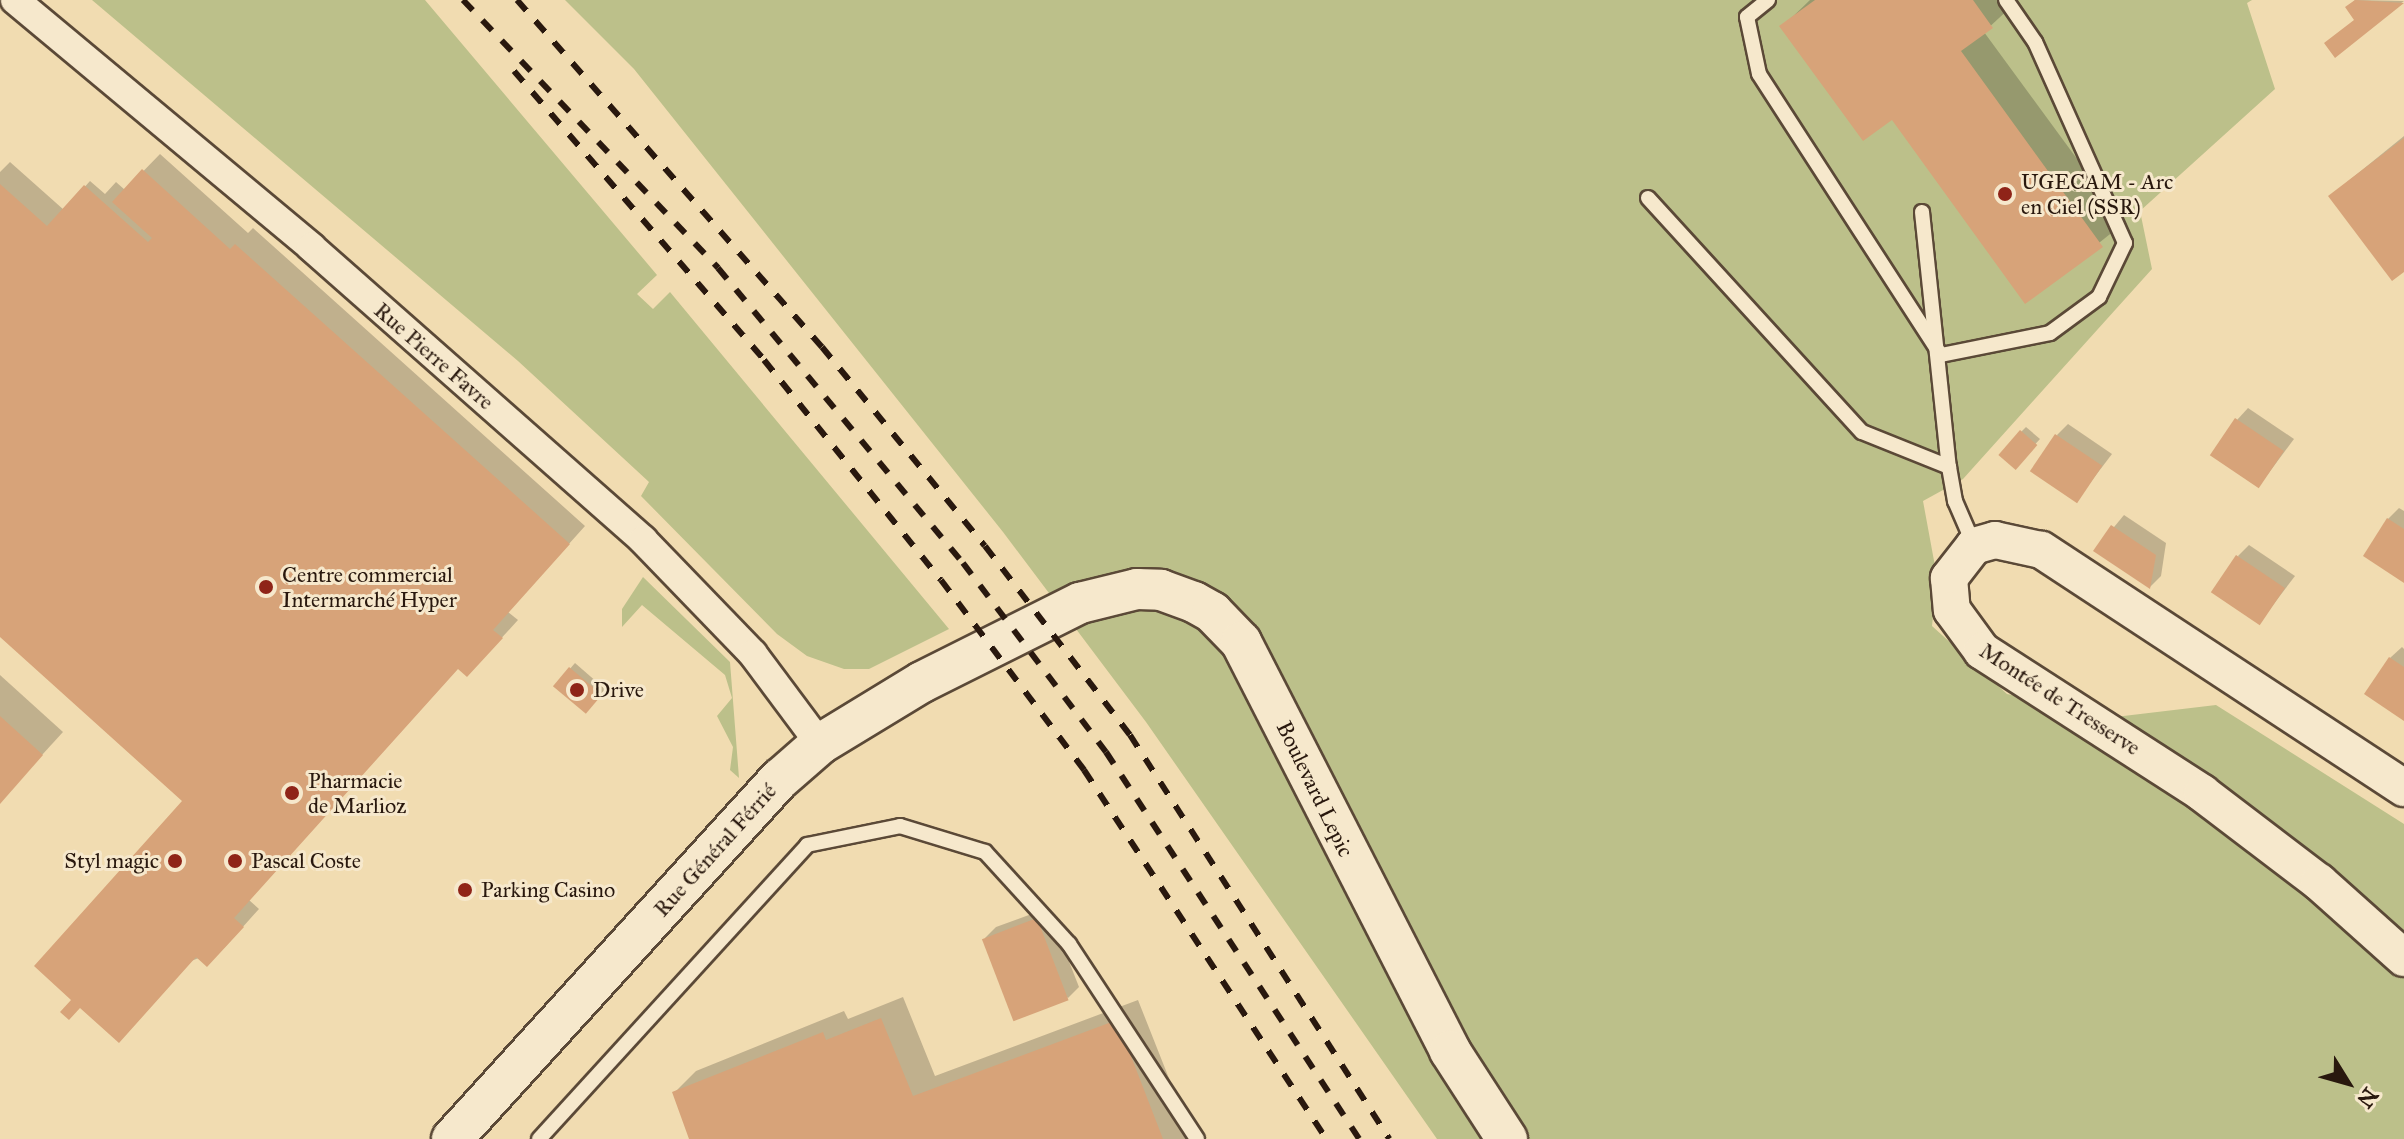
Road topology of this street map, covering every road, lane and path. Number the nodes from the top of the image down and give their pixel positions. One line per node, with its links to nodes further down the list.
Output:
1 (15, 0): 10 (street, Rue Pierre Favre)
2 (1768, 0): 6 (lane)
3 (2006, 0): 6 (lane)
4 (1648, 198): 7 (lane)
5 (1922, 212): 6 (lane)
6 (1941, 355): 7 (lane)
7 (1949, 467): 8 (lane)
8 (1974, 546): 11 (street); 12 (street, Montée de Tresserve)
9 (1031, 627): 10 (main road, Rue Général Férrié); 16 (main road, Boulevard Lepic)
10 (820, 744): 13 (main road, Rue Général Férrié)
11 (2404, 788)
12 (2404, 958)
13 (452, 1139)
14 (539, 1139): 15 (lane)
15 (1197, 1139)
16 (1507, 1139)

